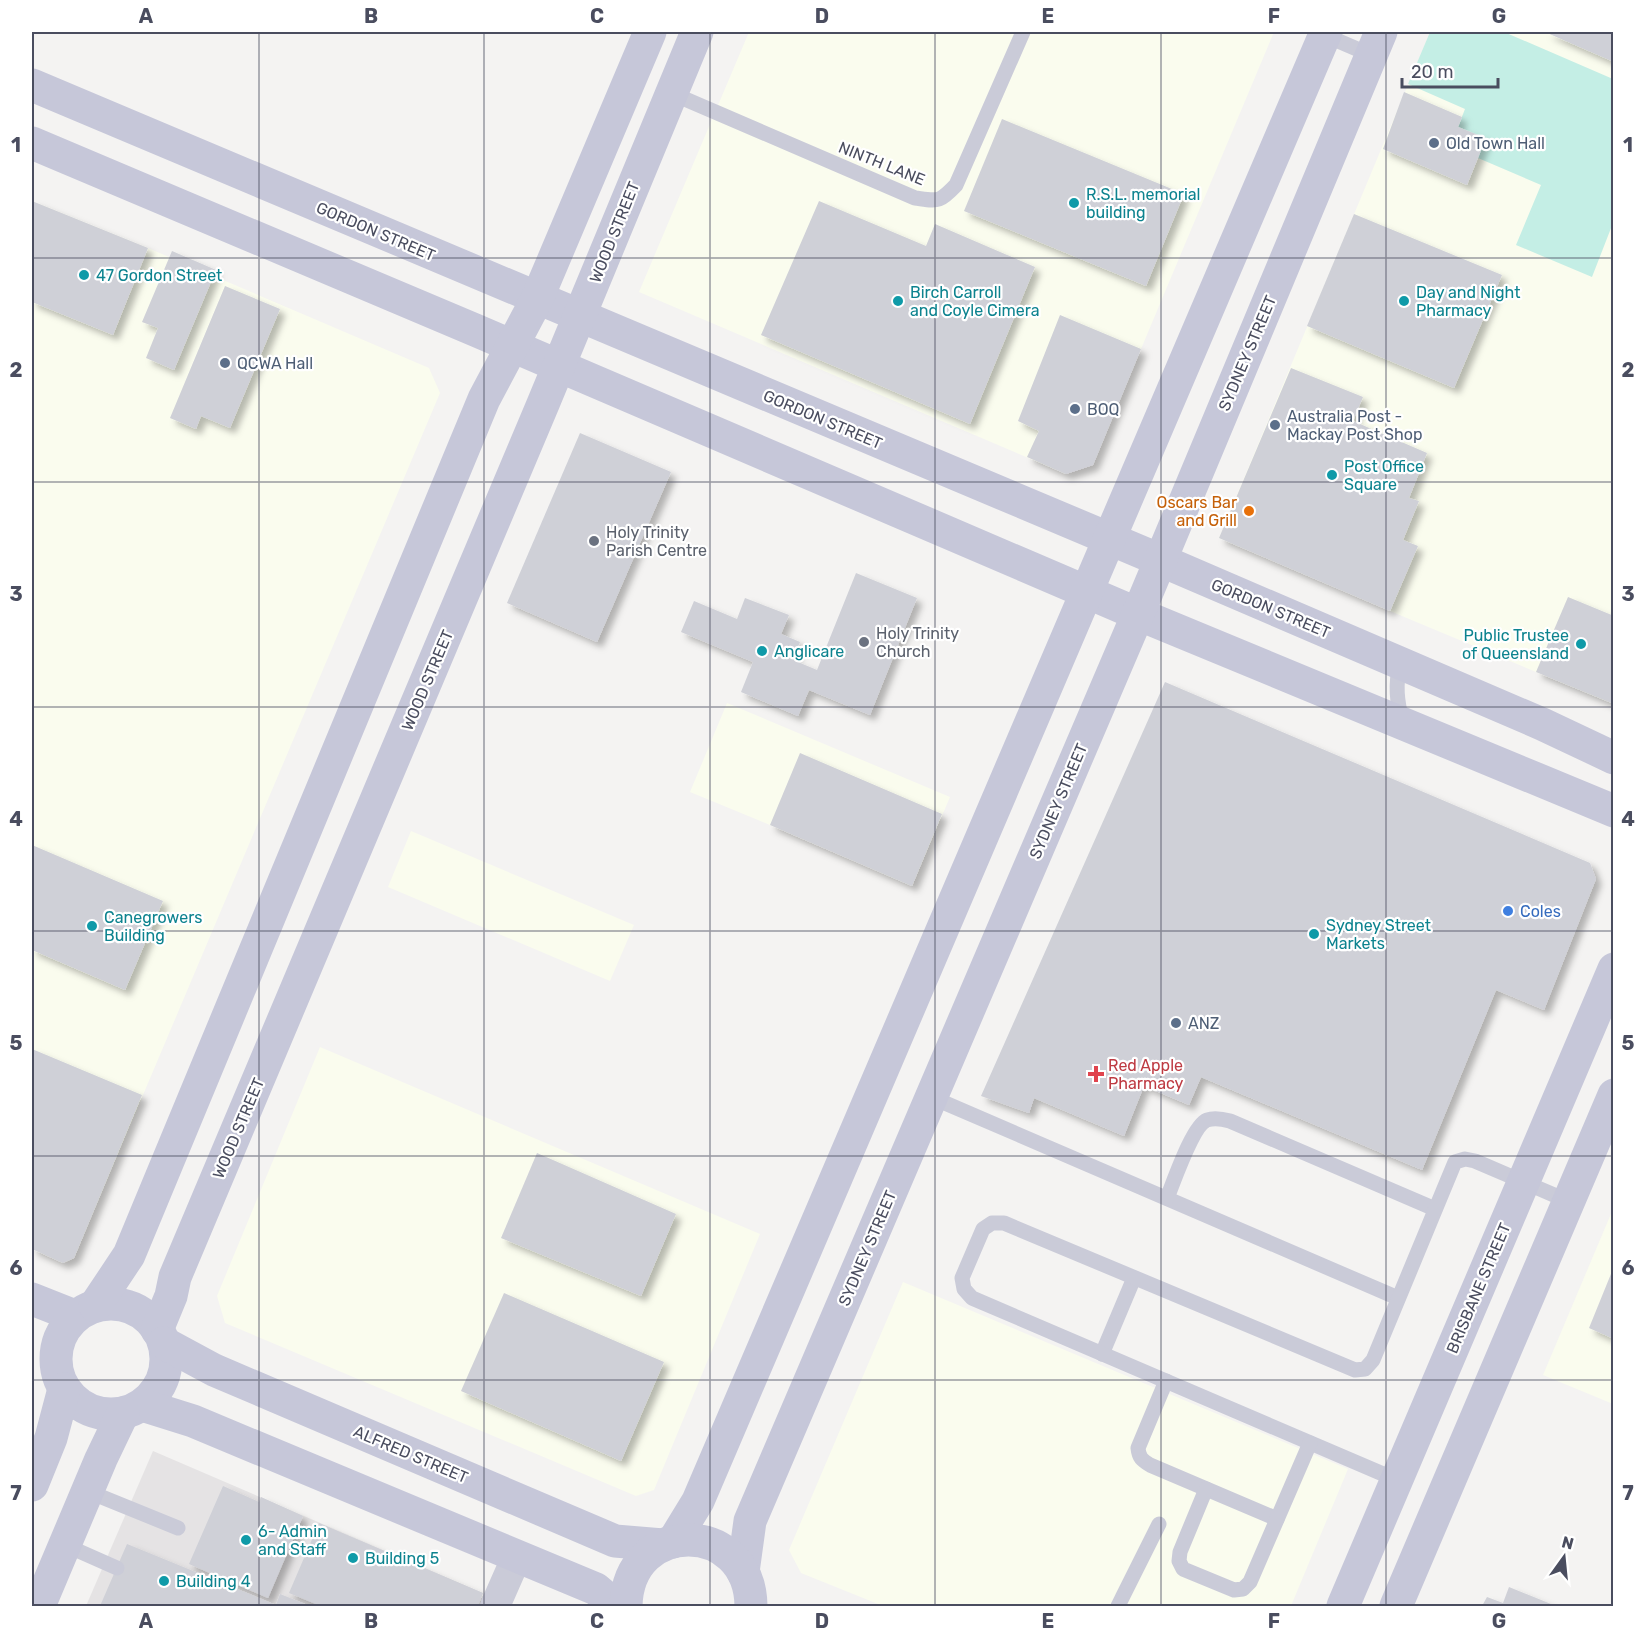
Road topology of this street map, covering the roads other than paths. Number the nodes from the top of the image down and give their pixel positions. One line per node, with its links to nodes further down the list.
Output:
1 (650, 32): 9 (street)
2 (697, 32): 7 (street, WOOD STREET)
3 (1023, 32): 7 (lane, NINTH LANE)
4 (1322, 33): 5 (lane); 13 (street)
5 (1376, 43): 14 (street, SYDNEY STREET)
6 (32, 85): 9 (street, GORDON STREET)
7 (671, 93): 10 (street, WOOD STREET)
8 (32, 143): 11 (street)
9 (537, 298): 10 (street, GORDON STREET); 11 (street)
10 (580, 316): 12 (street, WOOD STREET); 13 (street, GORDON STREET)
11 (512, 346): 12 (street); 31 (street)
12 (559, 367): 15 (street); 32 (street, WOOD STREET)
13 (1109, 540): 14 (street, GORDON STREET); 15 (street)
14 (1160, 560): 16 (street, SYDNEY STREET); 17 (street, GORDON STREET)
15 (1087, 592): 16 (street); 45 (street)
16 (1138, 614): 18 (street); 23 (street, SYDNEY STREET)
17 (1400, 664): 18 (lane); 19 (street, GORDON STREET)
18 (1402, 722): 20 (street)
19 (1614, 758)
20 (1614, 811)
21 (1614, 969): 24 (street, BRISBANE STREET)
22 (1614, 1095): 26 (street)
23 (931, 1097): 25 (lane); 49 (street, SYDNEY STREET)
24 (1523, 1181): 26 (lane); 27 (lane); 38 (street, BRISBANE STREET)
25 (1167, 1198): 27 (lane); 29 (lane)
26 (1568, 1201): 56 (street)
27 (1435, 1209): 29 (lane)
28 (1134, 1278): 29 (lane); 33 (lane); 33 (lane)
29 (1398, 1298)
30 (32, 1299): 31 (street)
31 (85, 1311): 32 (street); 34 (street)
32 (161, 1337): 36 (street); 45 (street, ALFRED STREET)
33 (1102, 1354): 35 (lane)
34 (51, 1373): 36 (street); 39 (street)
35 (1166, 1381): 37 (lane); 40 (lane)
36 (133, 1409): 41 (street); 47 (street)
37 (1310, 1443): 38 (lane); 42 (lane)
38 (1397, 1480): 55 (street, BRISBANE STREET)
39 (32, 1485)
40 (1206, 1489): 42 (lane); 42 (lane)
41 (87, 1491): 44 (lane); 46 (street)
42 (1277, 1519)
43 (1160, 1524): 54 (lane)
44 (178, 1528)
45 (668, 1543): 49 (street, ALFRED STREET); 53 (street)
46 (65, 1545): 48 (lane); 50 (street)
47 (517, 1556): 51 (street); 52 (street)
48 (117, 1568)
49 (755, 1594)
50 (39, 1606)
51 (495, 1606)
52 (616, 1606)
53 (626, 1606)
54 (1118, 1606)
55 (1343, 1606)
56 (1396, 1606)

